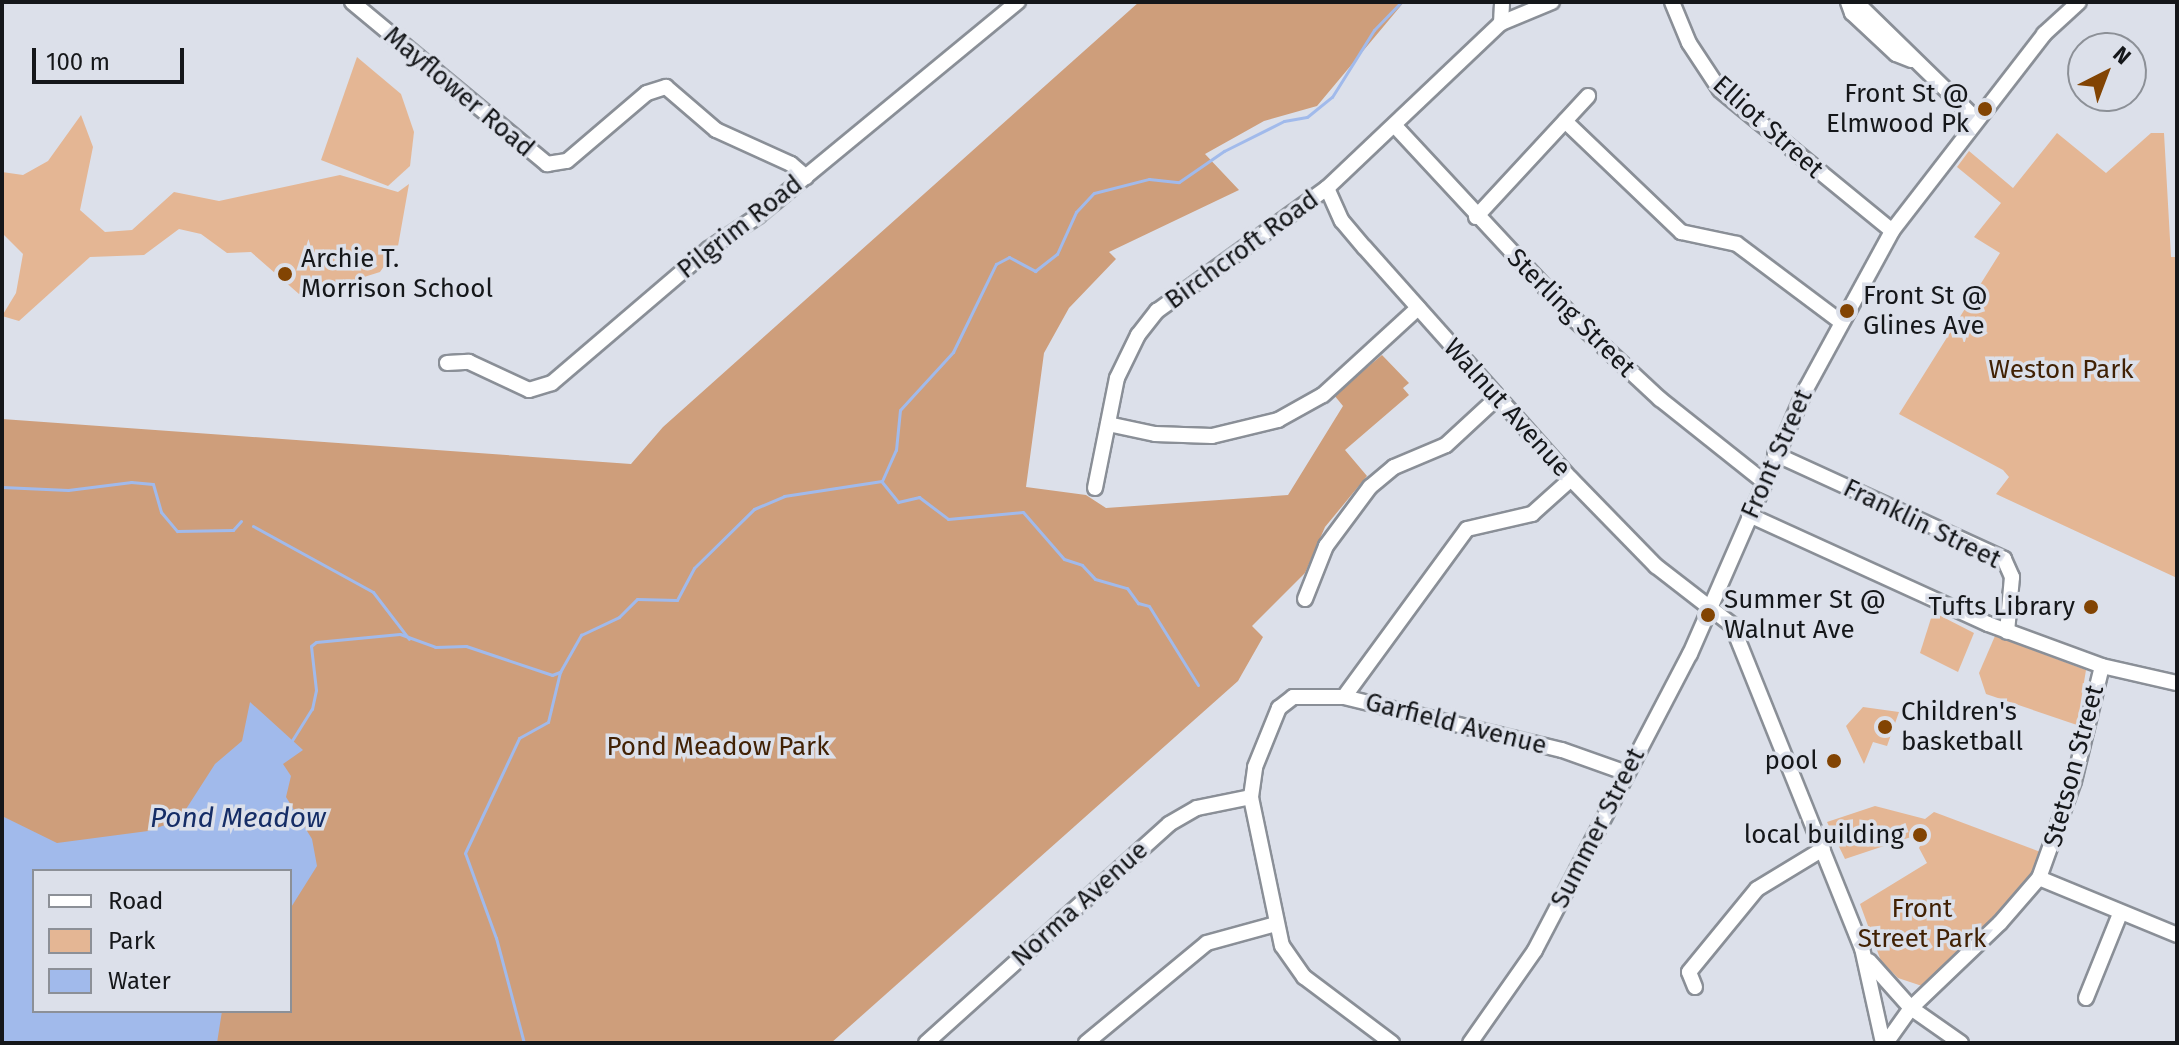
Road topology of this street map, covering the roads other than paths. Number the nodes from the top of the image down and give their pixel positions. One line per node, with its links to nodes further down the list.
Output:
1 (352, 2): 15 (street, Mayflower Road)
2 (1018, 2): 15 (street, Pilgrim Road)
3 (1502, 2): 9 (street)
4 (1552, 2): 9 (street)
5 (1672, 2): 18 (street, Elliot Street)
6 (1848, 2): 10 (street)
7 (1856, 2): 10 (street)
8 (2079, 2): 12 (street, Front Street)
9 (1501, 23): 14 (street)
10 (1912, 60): 12 (street)
11 (1588, 96): 13 (street)
12 (1977, 120): 18 (street, Front Street)
13 (1565, 121): 17 (street); 20 (street)
14 (1396, 127): 16 (street); 17 (street, Sterling Street)
15 (806, 177): 21 (street, Pilgrim Road)
16 (1327, 188): 19 (street, Walnut Avenue); 23 (street, Birchcroft Road)
17 (1476, 217): 26 (street, Sterling Street)
18 (1892, 231): 20 (street, Front Street)
19 (1418, 308): 22 (street, Walnut Avenue); 23 (street)
20 (1841, 322): 24 (street, Front Street)
21 (447, 363)
22 (1497, 398): 25 (street, Walnut Avenue); 29 (street)
23 (1108, 424): 27 (street, Birchcroft Road)
24 (1775, 454): 26 (street, Front Street); 31 (street, Franklin Street)
25 (1571, 479): 30 (street, Walnut Avenue); 34 (street)
26 (1763, 481): 28 (street, Front Street)
27 (1095, 488)
28 (1749, 515): 30 (street, Front Street); 31 (street)
29 (1305, 599)
30 (1712, 605): 35 (street, Summer Street); 37 (street)
31 (2007, 632): 32 (street)
32 (2102, 666): 33 (street); 38 (street, Stetson Street)
33 (2177, 683)
34 (1344, 697): 35 (street, Garfield Avenue); 36 (street, Garfield Avenue)
35 (1624, 772): 49 (street, Summer Street)
36 (1251, 797): 40 (street); 46 (street, Norma Avenue)
37 (1823, 849): 42 (street); 43 (street)
38 (2039, 878): 39 (street); 45 (street, Stetson Street)
39 (2120, 914): 41 (street); 44 (street)
40 (1276, 924): 47 (street); 48 (street)
41 (2176, 933)
42 (1864, 954): 45 (street); 50 (street)
43 (1695, 987)
44 (2086, 998)
45 (1911, 1008): 50 (street, Stetson Street); 51 (street)
46 (926, 1043)
47 (1086, 1043)
48 (1392, 1043)
49 (1470, 1043)
50 (1884, 1043)
51 (1961, 1043)

